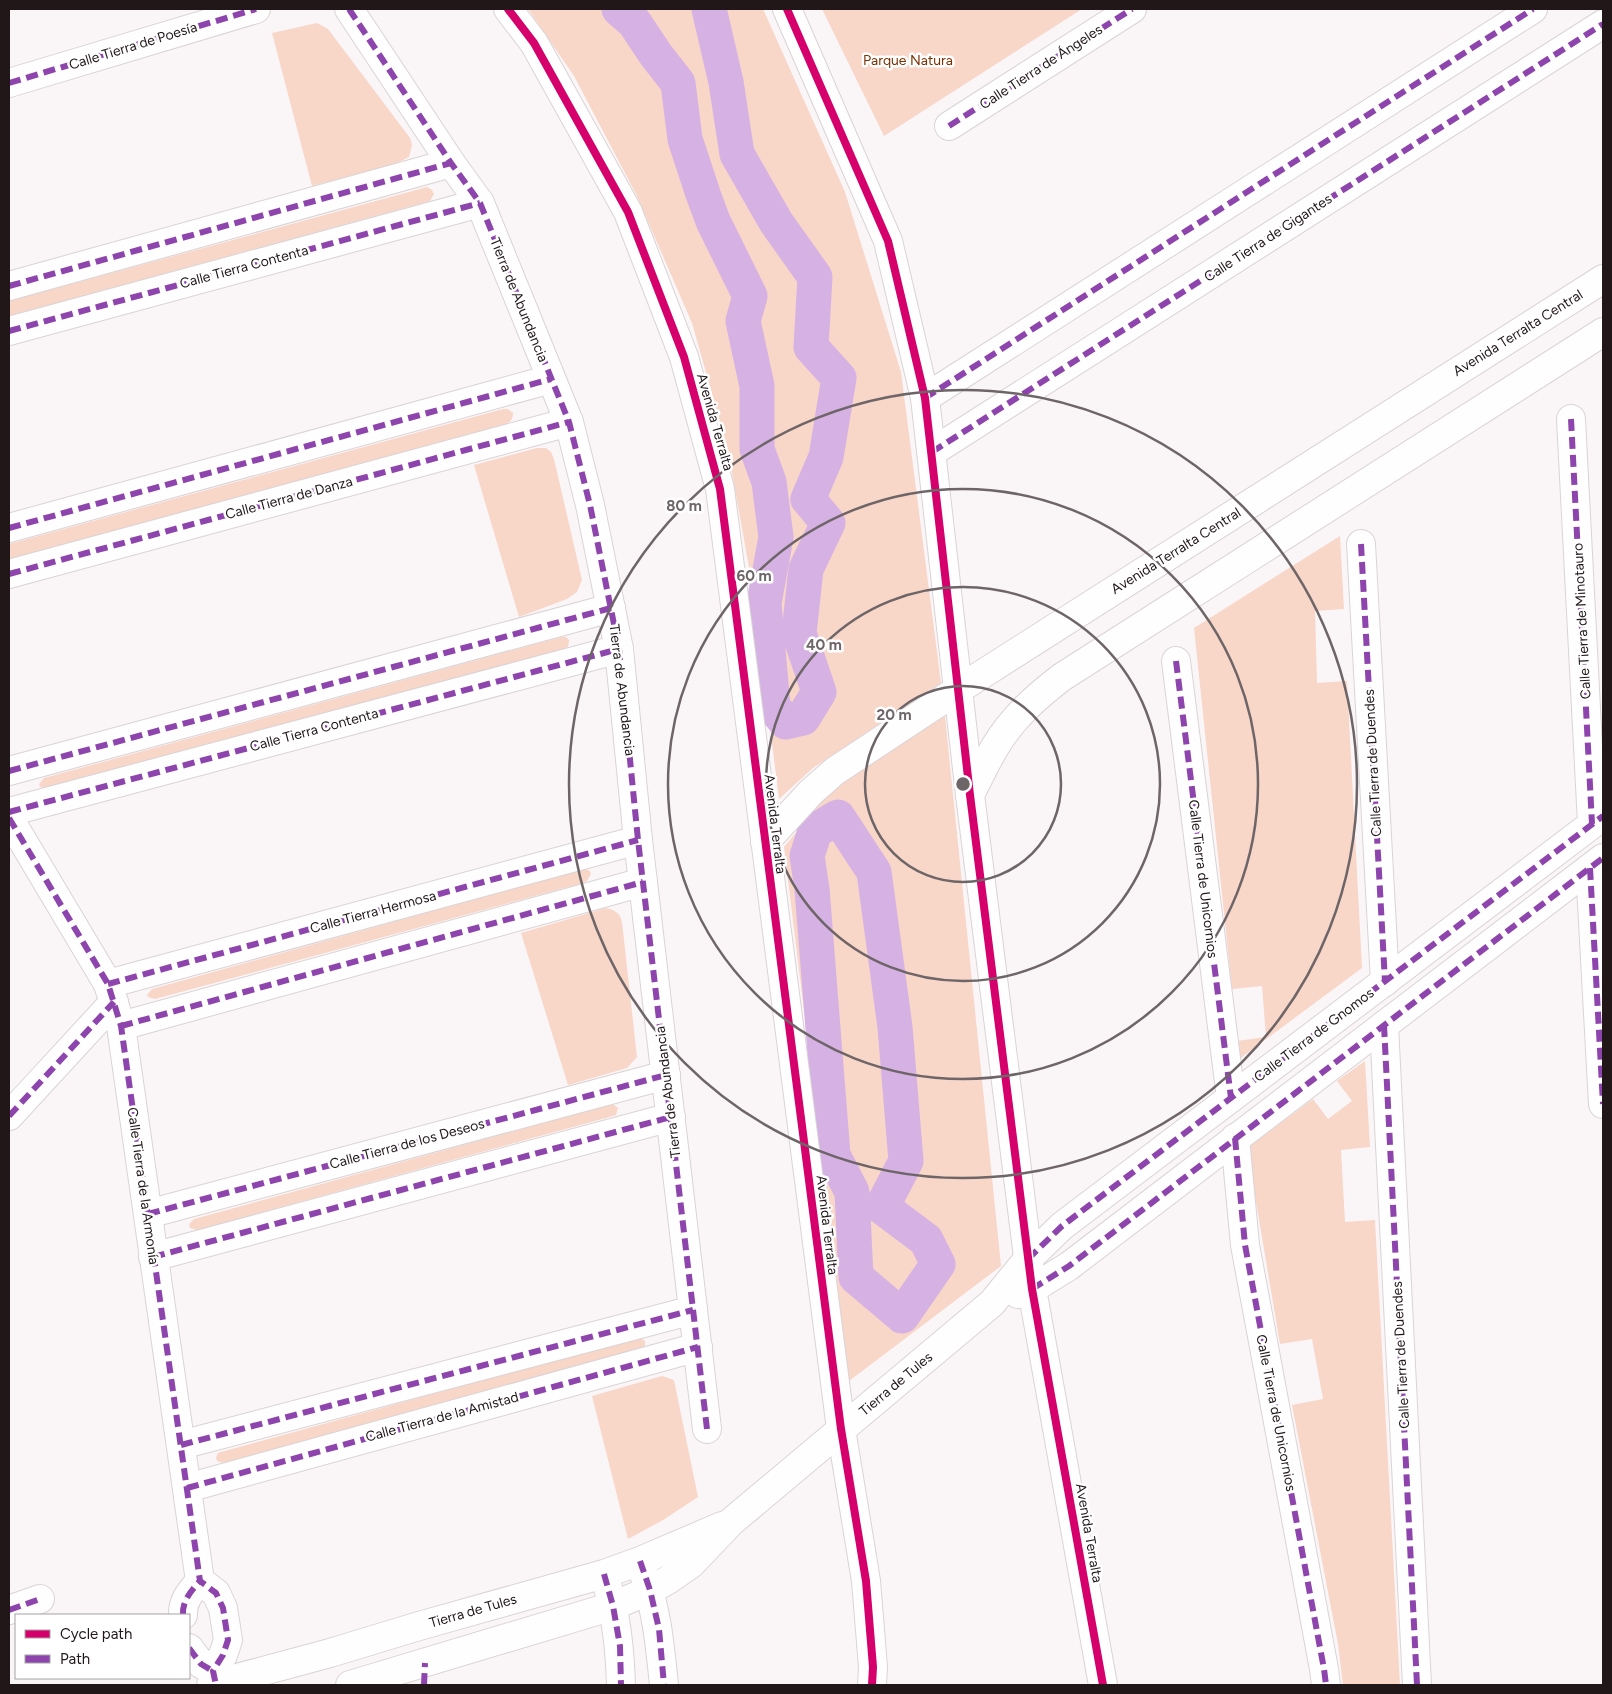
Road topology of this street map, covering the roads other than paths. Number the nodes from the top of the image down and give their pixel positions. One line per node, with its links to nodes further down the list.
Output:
1 (256, 9): 8 (street, Calle Tierra de Poesía)
2 (349, 9): 10 (street, Tierra de Abundancia)
3 (508, 9): 34 (street, Avenida Terralta)
4 (787, 9): 17 (street, Avenida Terralta)
5 (1132, 9): 9 (street, Calle Tierra de Ángeles)
6 (1532, 9): 17 (street)
7 (1603, 24): 20 (street, Calle Tierra de Gigantes)
8 (9, 83)
9 (949, 126)
10 (451, 164): 11 (street, Tierra de Abundancia); 13 (street)
11 (480, 203): 14 (street, Calle Tierra Contenta); 16 (street, Tierra de Abundancia)
12 (1603, 279): 27 (street, Avenida Terralta Central)
13 (9, 286)
14 (9, 331)
15 (1603, 332): 29 (street)
16 (551, 379): 19 (street, Tierra de Abundancia); 21 (street)
17 (925, 398): 20 (street, Avenida Terralta)
18 (1571, 419): 32 (street, Calle Tierra de Minotauro)
19 (569, 422): 23 (street, Calle Tierra de Danza); 24 (street, Tierra de Abundancia)
20 (932, 452): 27 (street, Avenida Terralta)
21 (9, 528)
22 (1361, 544): 37 (street, Calle Tierra de Duendes)
23 (9, 574)
24 (611, 608): 25 (street, Tierra de Abundancia); 28 (street)
25 (619, 649): 30 (street, Calle Tierra Contenta); 33 (street, Tierra de Abundancia)
26 (1176, 661): 41 (street, Calle Tierra de Unicornios)
27 (959, 690): 29 (street, Avenida Terralta); 34 (street, Avenida Terralta Central)
28 (9, 770)
29 (970, 796): 48 (street, Avenida Terralta)
30 (9, 812)
31 (9, 818): 38 (street, Calle Tierra de la Armonía)
32 (1598, 820): 37 (street, Calle Tierra de Gnomos)
33 (638, 840): 36 (street, Tierra de Abundancia); 38 (street, Calle Tierra Hermosa)
34 (765, 842): 54 (street, Avenida Terralta)
35 (1597, 863): 39 (street); 42 (street)
36 (643, 882): 38 (street); 40 (street, Tierra de Abundancia)
37 (1385, 982): 41 (street, Calle Tierra de Gnomos)
38 (114, 1004): 43 (street); 46 (street, Calle Tierra de la Armonía)
39 (1384, 1025): 45 (street); 75 (street, Calle Tierra de Duendes)
40 (666, 1074): 44 (street, Tierra de Abundancia); 46 (street, Calle Tierra de los Deseos)
41 (1231, 1098): 48 (street, Calle Tierra de Gnomos)
42 (1603, 1104)
43 (9, 1116)
44 (671, 1117): 47 (street); 51 (street, Tierra de Abundancia)
45 (1235, 1138): 49 (street); 74 (street, Calle Tierra de Unicornios)
46 (148, 1214): 47 (street, Calle Tierra de la Armonía)
47 (153, 1257): 55 (street, Calle Tierra de la Armonía)
48 (1028, 1259): 49 (street, Avenida Terralta); 50 (street, Tierra de Tules)
49 (1032, 1289): 50 (street, Tierra de Tules); 73 (street, Avenida Terralta)
50 (992, 1303): 54 (street, Tierra de Tules)
51 (693, 1310): 52 (street, Tierra de Abundancia); 55 (street)
52 (698, 1347): 53 (street, Tierra de Abundancia); 56 (street, Calle Tierra de la Amistad)
53 (707, 1429)
54 (841, 1429): 57 (street, Tierra de Tules); 72 (street, Avenida Terralta)
55 (181, 1446): 56 (street, Calle Tierra de la Armonía)
56 (187, 1488): 60 (street, Calle Tierra de la Armonía)
57 (731, 1522): 58 (street, Tierra de Tules); 61 (street, Tierra de Tules)
58 (640, 1561): 59 (street, Tierra de Tules); 61 (street)
59 (604, 1574): 63 (street); 68 (street, Tierra de Tules)
60 (200, 1581): 65 (street); 68 (street)
61 (650, 1590): 63 (street, Tierra de Tules); 71 (street)
62 (40, 1599): 64 (street)
63 (613, 1606): 67 (street, Tierra de Tules); 70 (street)
64 (9, 1610)
65 (183, 1614)
66 (190, 1649): 68 (street)
67 (424, 1674): 69 (street, Tierra de Tules)
68 (214, 1681)
69 (350, 1685)
70 (621, 1685)
71 (664, 1685)
72 (872, 1685)
73 (1103, 1685)
74 (1326, 1685)
75 (1417, 1685)

